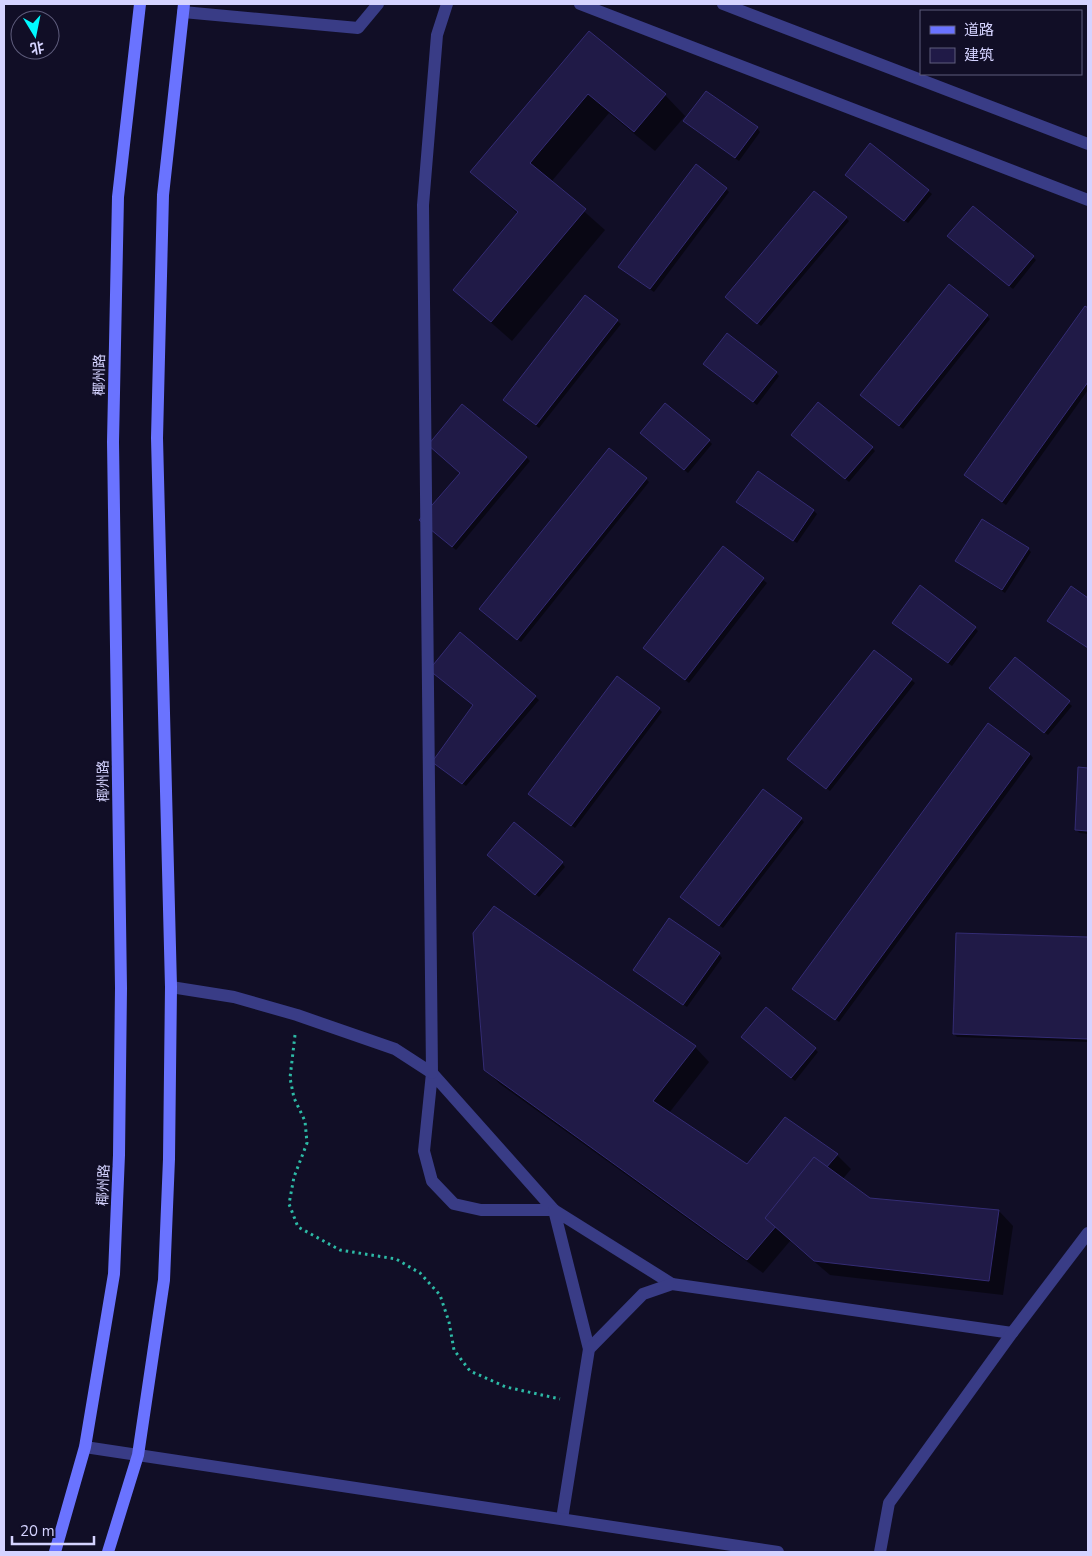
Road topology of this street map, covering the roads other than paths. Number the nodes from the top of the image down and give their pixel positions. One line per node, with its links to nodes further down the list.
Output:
1 (140, 4): 16 (main road, 椰州路)
2 (378, 4): 6 (street)
3 (447, 4): 10 (street)
4 (580, 4): 8 (street)
5 (723, 4): 7 (street)
6 (183, 8): 9 (main road)
7 (1088, 144)
8 (1088, 200)
9 (171, 987): 10 (street); 17 (main road)
10 (432, 1073): 11 (street); 11 (street)
11 (554, 1210): 13 (street); 15 (street)
12 (1088, 1233): 14 (street)
13 (672, 1284): 14 (street); 15 (street)
14 (1012, 1334): 22 (street)
15 (589, 1349): 18 (street)
16 (85, 1447): 17 (street); 19 (main road, 椰州路)
17 (138, 1454): 18 (street); 20 (main road)
18 (562, 1519): 21 (street)
19 (55, 1552)
20 (108, 1552)
21 (778, 1552)
22 (880, 1552)

